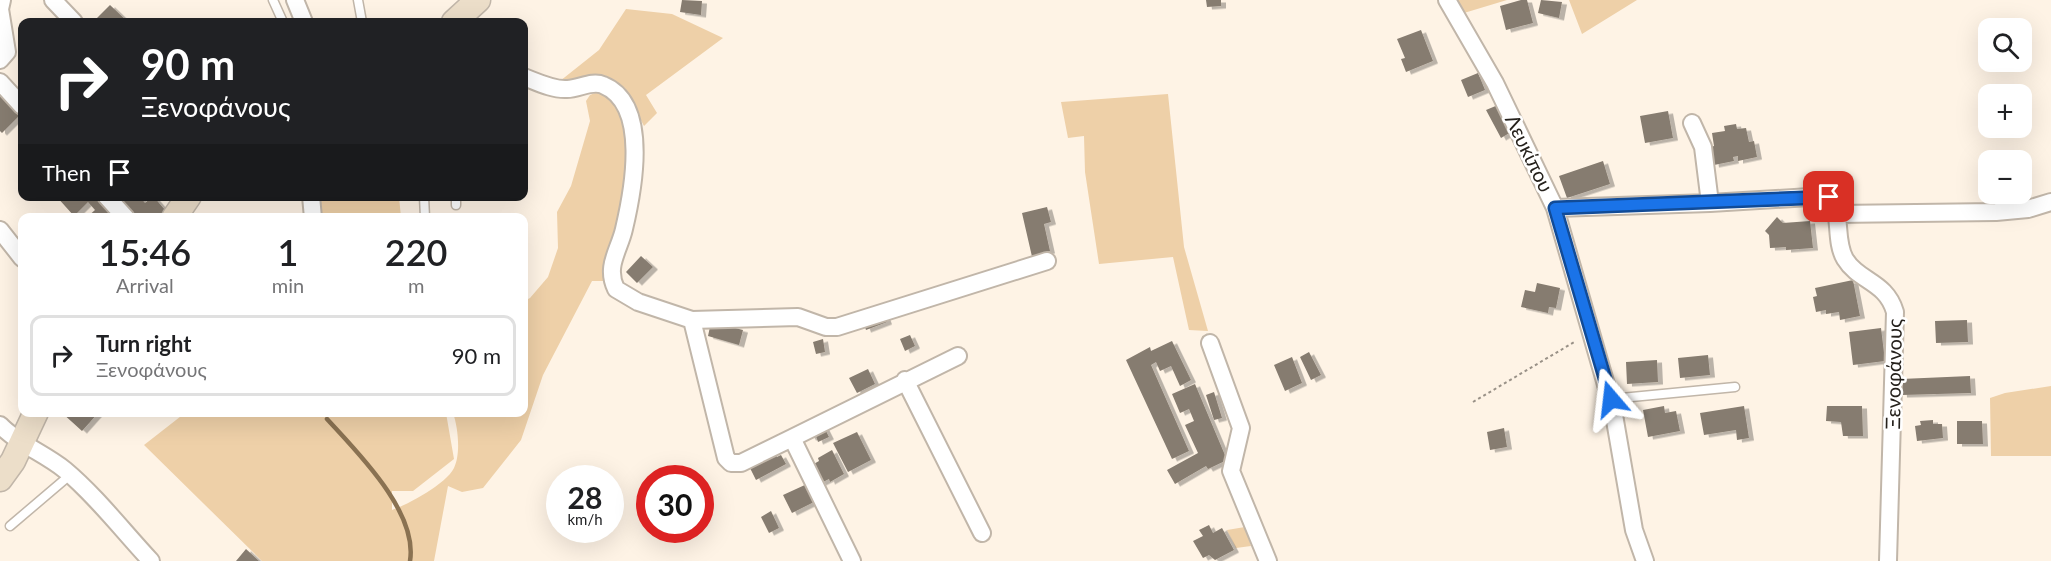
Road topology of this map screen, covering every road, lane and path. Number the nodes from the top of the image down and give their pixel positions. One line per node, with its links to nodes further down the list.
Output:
1 (2, 0): 13 (street)
2 (53, 0): 8 (street)
3 (273, 0): 9 (lane)
4 (295, 0): 10 (street)
5 (358, 0): 11 (lane)
6 (478, 0): 12 (street)
7 (1447, 0): 21 (street, Λευκίπου)
8 (70, 18)
9 (281, 18)
10 (302, 18)
11 (361, 18)
12 (458, 18)
13 (0, 60)
14 (528, 78): 27 (street)
15 (0, 82): 16 (street)
16 (18, 102)
17 (1692, 123): 20 (street)
18 (111, 201): 22 (street)
19 (2051, 202): 23 (street)
20 (1710, 203): 21 (street); 23 (street)
21 (1555, 208): 28 (street, Λευκίπου)
22 (121, 213)
23 (1836, 214): 47 (street, Ξενοφάνους)
24 (0, 230): 25 (street)
25 (18, 253)
26 (1047, 261): 27 (street)
27 (692, 320): 37 (street)
28 (1591, 332): 33 (street, Λευκίπου); 34 (path)
29 (1210, 343): 45 (street)
30 (958, 356): 31 (street)
31 (905, 380): 37 (street); 42 (street)
32 (1735, 387): 33 (lane)
33 (1611, 399): 46 (street, Λευκίπου)
34 (1473, 402)
35 (34, 417): 38 (street)
36 (0, 425): 38 (street)
37 (792, 438): 44 (street)
38 (22, 442): 39 (street); 40 (street)
39 (70, 475): 41 (lane); 43 (street)
40 (0, 479)
41 (10, 526)
42 (982, 533)
43 (151, 561)
44 (852, 561)
45 (1268, 561)
46 (1645, 561)
47 (1888, 561)

